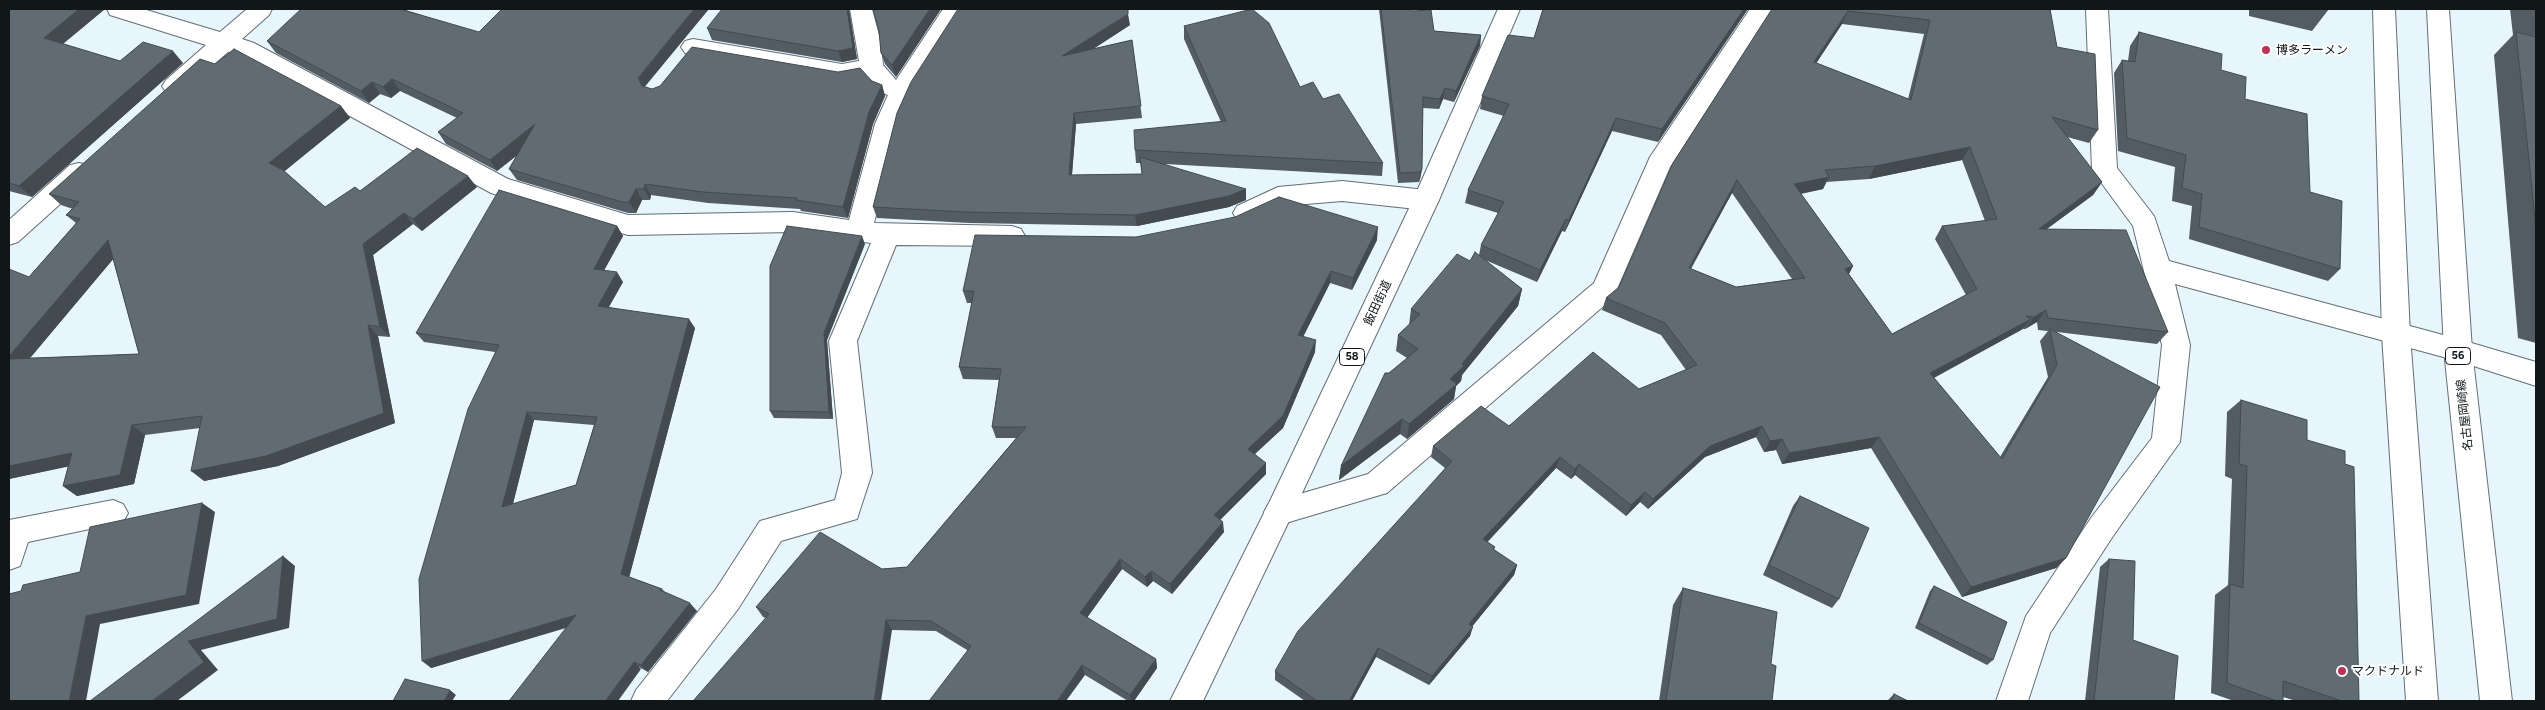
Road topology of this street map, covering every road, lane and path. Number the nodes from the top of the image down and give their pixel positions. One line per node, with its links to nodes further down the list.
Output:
1 (118, 9): 11 (street)
2 (261, 9): 11 (street)
3 (862, 9): 12 (street)
4 (955, 9): 13 (street)
5 (1509, 9): 16 (street, 飯田街道 / 58)
6 (1762, 9): 26 (street)
7 (2097, 9): 22 (street)
8 (2384, 9): 23 (street)
9 (2438, 9): 24 (street, 名古屋岡崎線 / 56)
10 (711, 24): 12 (street)
11 (224, 41): 14 (street); 19 (street)
12 (870, 68): 13 (street)
13 (902, 90): 19 (street)
14 (159, 100)
15 (94, 159): 18 (street)
16 (1426, 200): 17 (street); 26 (street, 飯田街道 / 58)
17 (1225, 220)
18 (13, 227)
19 (859, 230): 20 (street)
20 (887, 235): 21 (street); 29 (street)
21 (1031, 237)
22 (2158, 269): 23 (street); 31 (street)
23 (2396, 335): 24 (street); 32 (street)
24 (2458, 350): 25 (street); 33 (street, 名古屋岡崎線 / 56)
25 (2536, 374)
26 (1279, 512): 30 (street, 飯田街道 / 58)
27 (113, 513): 28 (street)
28 (9, 556)
29 (647, 701)
30 (1186, 701)
31 (2012, 701)
32 (2422, 701)
33 (2496, 701)

